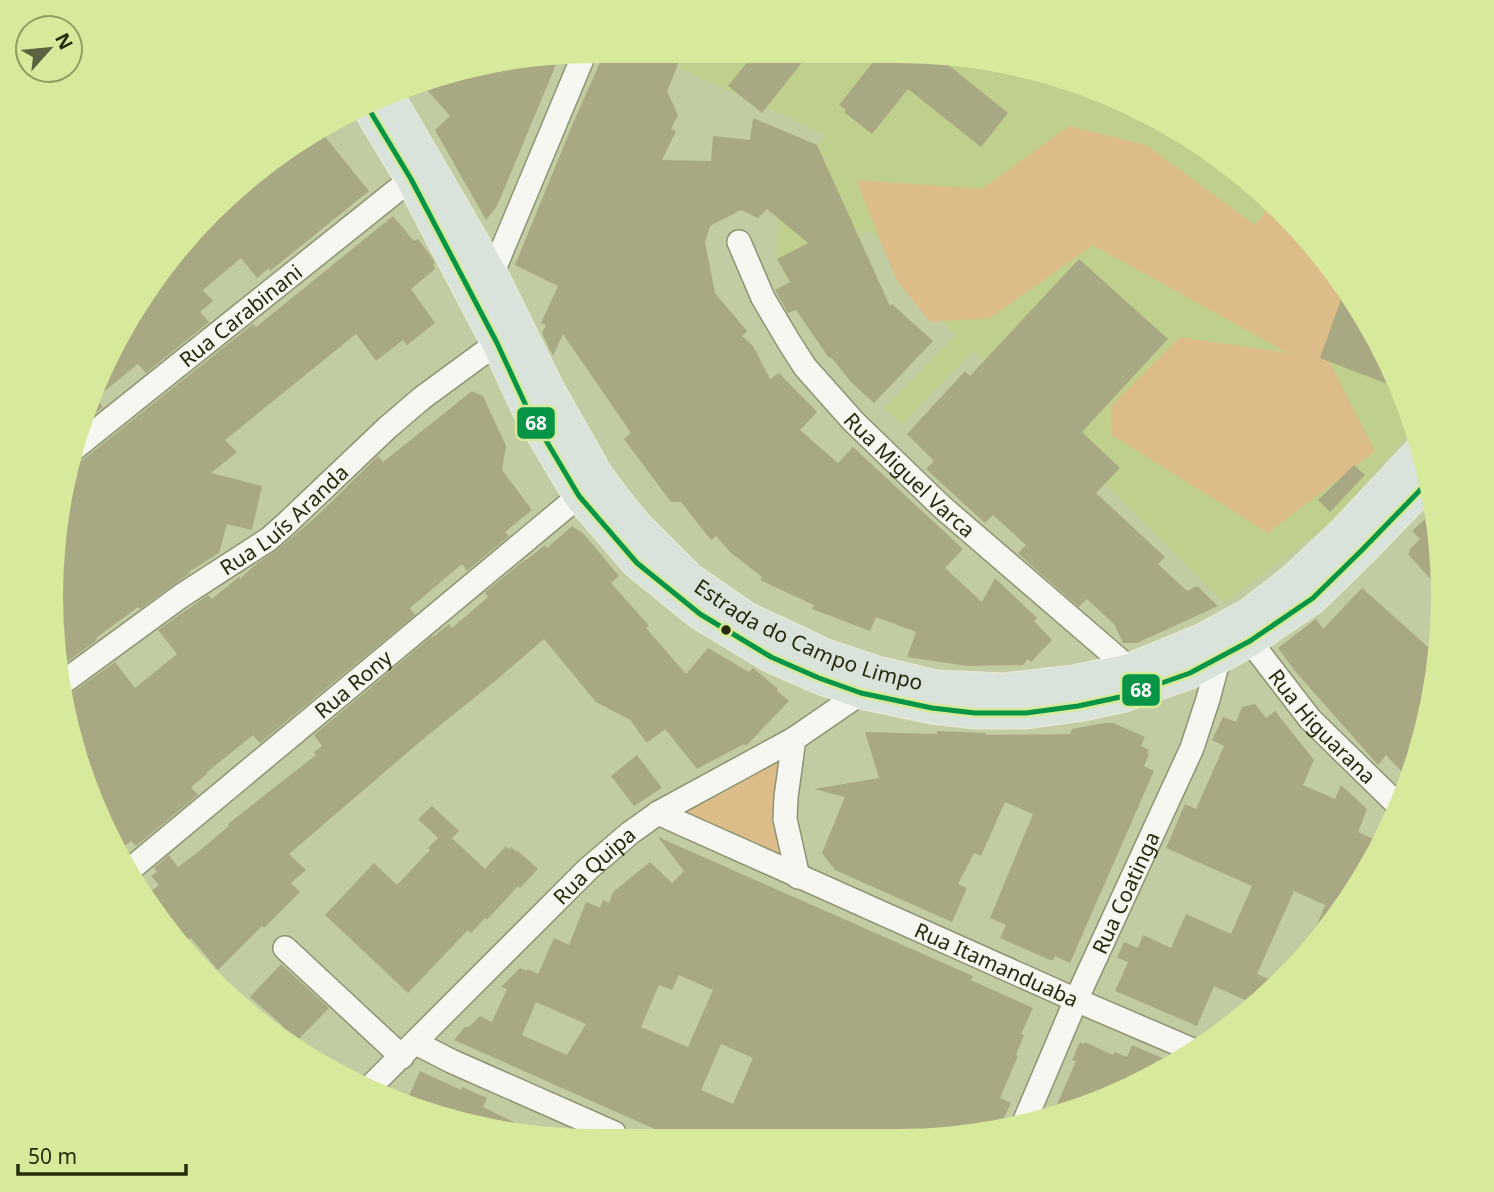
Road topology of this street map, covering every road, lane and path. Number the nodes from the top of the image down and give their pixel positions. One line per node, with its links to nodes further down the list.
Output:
1 (581, 63): 7 (street)
2 (393, 104): 7 (main road, Estrada do Campo Limpo)
3 (371, 113): 5 (main road, Estrada do Campo Limpo)
4 (358, 119): 5 (street)
5 (404, 168): 8 (main road, Estrada do Campo Limpo); 9 (street, Rua Carabinani)
6 (739, 242): 15 (street, Rua Miguel Varca)
7 (492, 274): 15 (main road, Estrada do Campo Limpo)
8 (497, 343): 12 (main road, Estrada do Campo Limpo); 16 (street, Rua Luís Aranda)
9 (87, 437)
10 (1413, 458): 15 (main road, Estrada do Campo Limpo)
11 (1421, 490): 13 (main road, Estrada do Campo Limpo)
12 (579, 496): 17 (main road, Estrada do Campo Limpo); 21 (street, Rua Rony)
13 (1250, 641): 14 (main road, Estrada do Campo Limpo); 19 (street, Rua Higuarana)
14 (1219, 658): 17 (main road, Estrada do Campo Limpo); 24 (street, Rua Coatinga)
15 (1130, 669)
16 (70, 677)
17 (861, 693): 18 (street, Rua Quipa)
18 (794, 739): 20 (street, Rua Quipa); 22 (street)
19 (1391, 798)
20 (658, 813): 22 (street, Rua Itamanduaba); 26 (street, Rua Quipa)
21 (136, 865)
22 (798, 877): 24 (street, Rua Itamanduaba)
23 (285, 948): 26 (street)
24 (1076, 1000): 25 (street, Rua Itamanduaba); 28 (street, Rua Coatinga)
25 (1183, 1046)
26 (409, 1050): 27 (street, Rua Quipa); 29 (street)
27 (376, 1081)
28 (1028, 1113)
29 (605, 1129)

